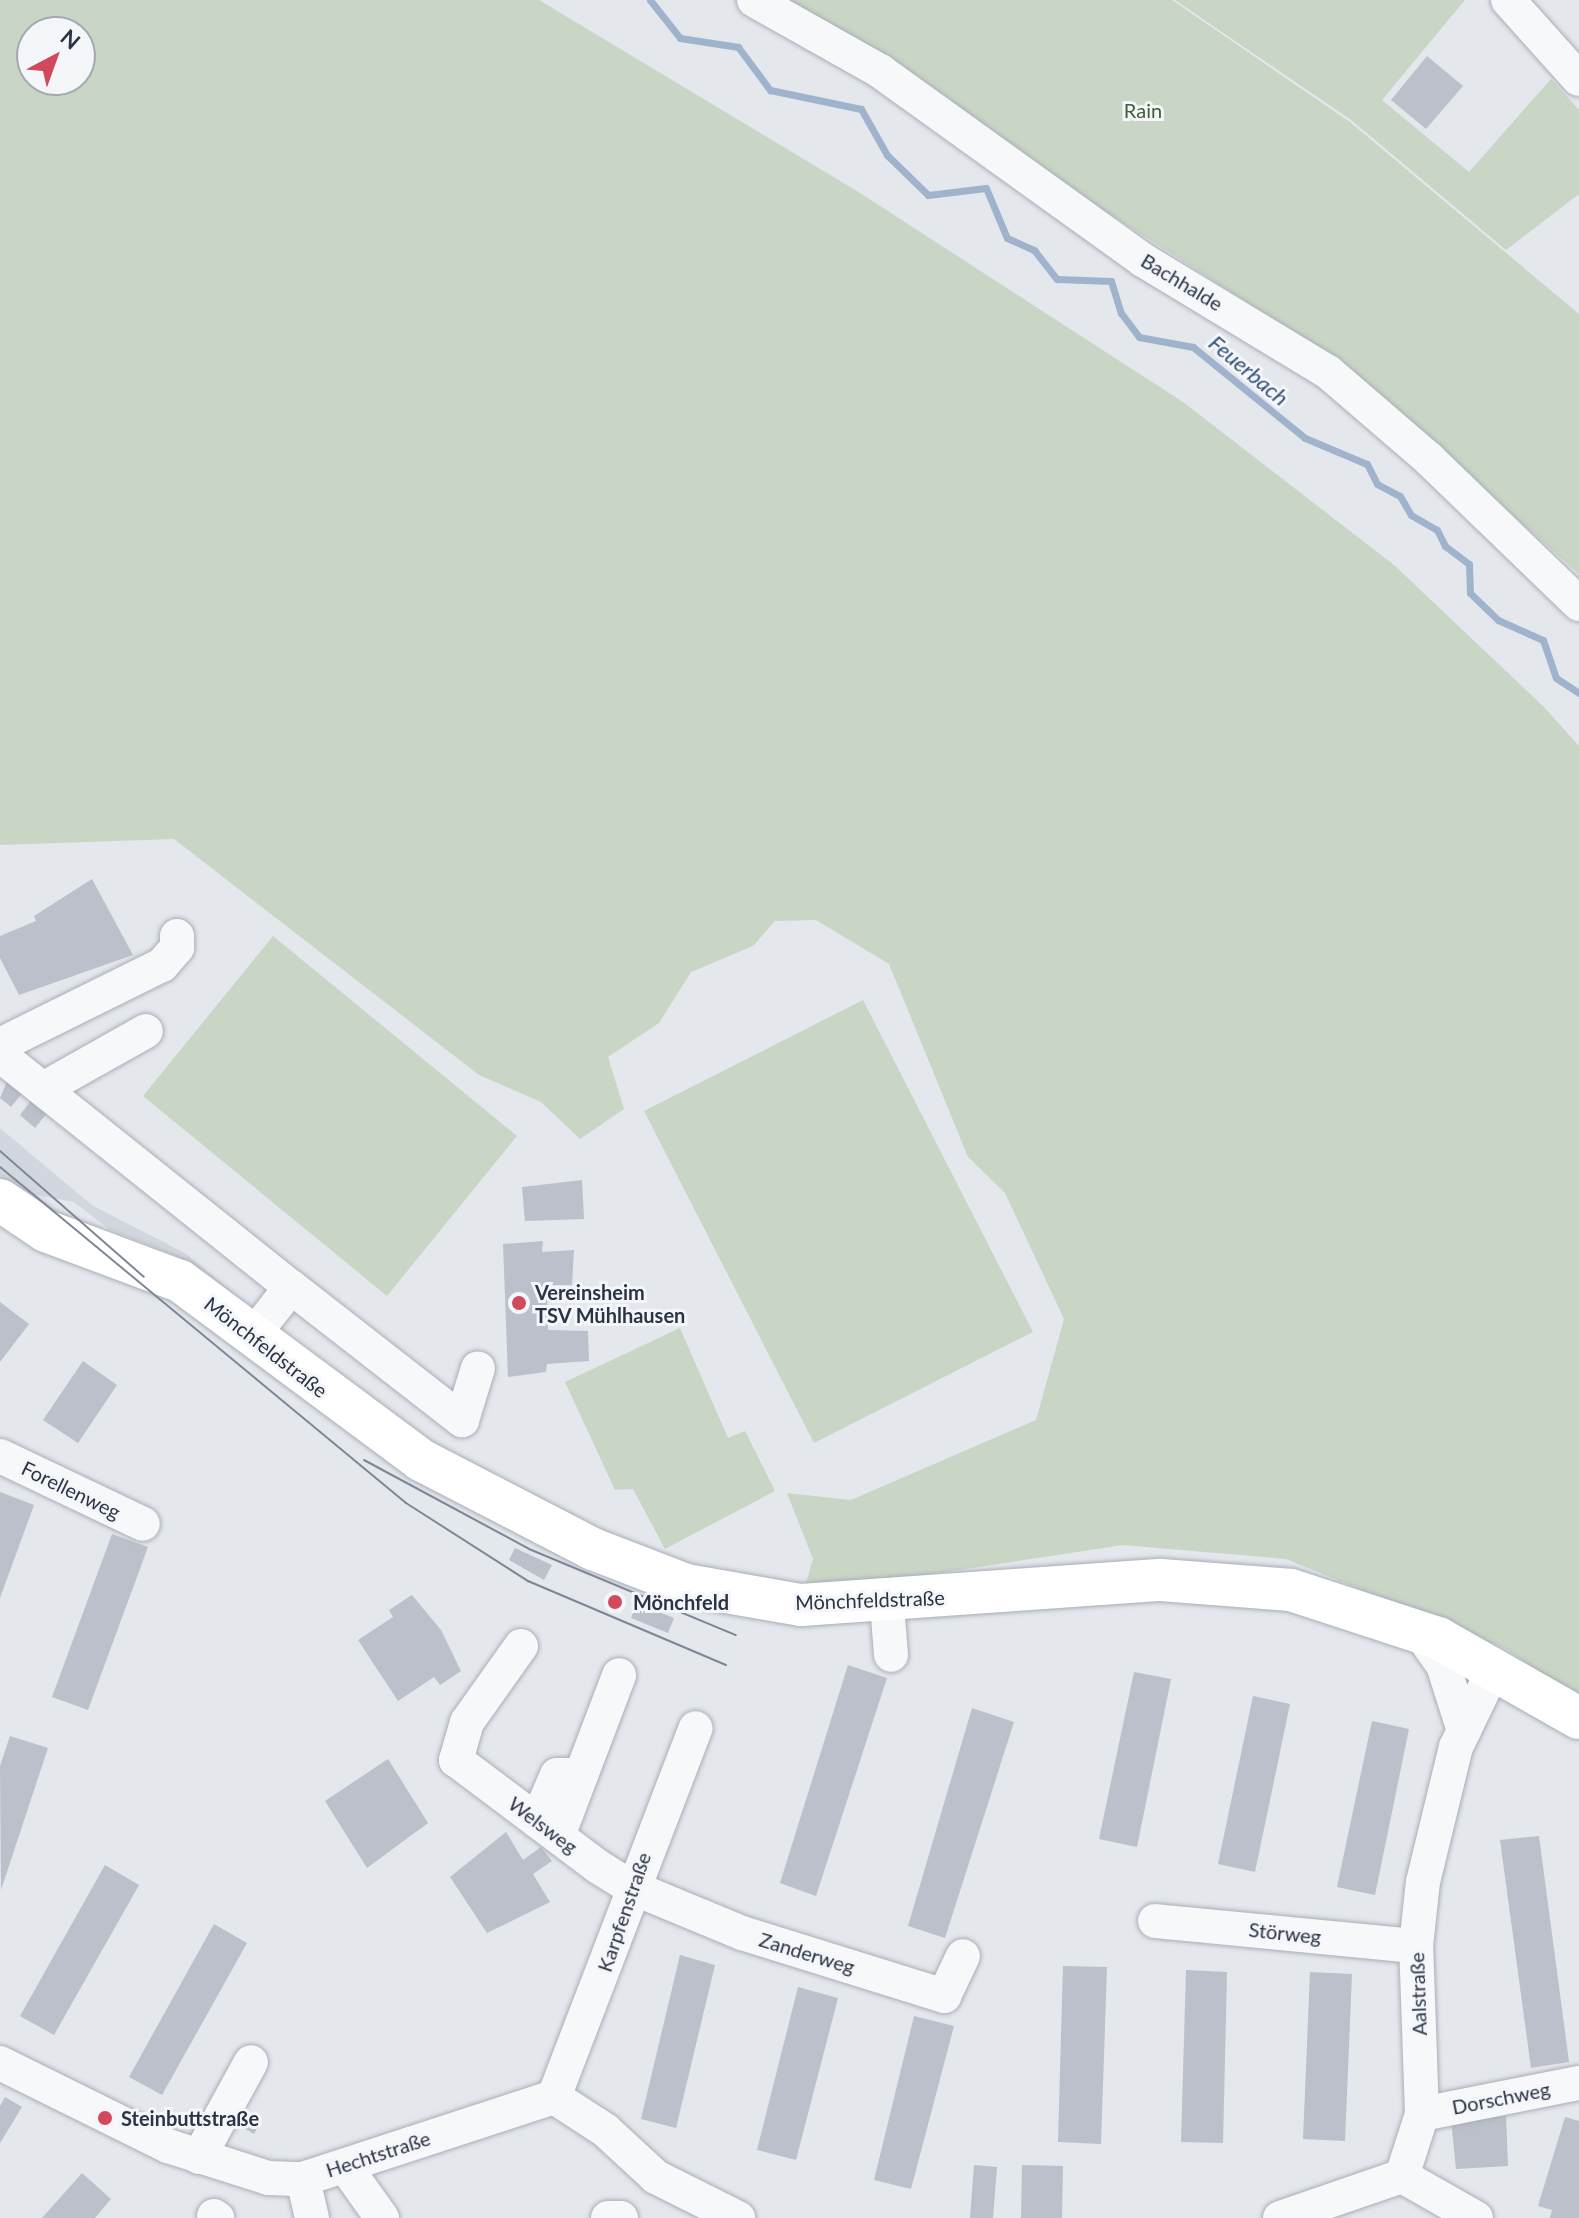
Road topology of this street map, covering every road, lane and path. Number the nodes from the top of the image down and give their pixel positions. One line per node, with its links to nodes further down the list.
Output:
1 (754, 0): 4 (street, Bachhalde)
2 (1508, 0): 3 (street)
3 (1579, 79)
4 (1579, 604)
5 (172, 930): 7 (street)
6 (146, 1031): 9 (street)
7 (0, 1045)
8 (0, 1055): 9 (street)
9 (43, 1089): 11 (street)
10 (0, 1200): 12 (main road, Mönchfeldstraße)
11 (291, 1287): 12 (street); 13 (street)
12 (252, 1337): 16 (main road, Mönchfeldstraße)
13 (478, 1368)
14 (0, 1456): 15 (street, Forellenweg)
15 (143, 1524)
16 (887, 1604): 17 (main road, Mönchfeldstraße); 19 (street)
17 (1418, 1630): 20 (main road, Mönchfeldstraße); 24 (street)
18 (521, 1646): 25 (street, Welsweg)
19 (891, 1655)
20 (1495, 1666): 22 (main road, Mönchfeldstraße); 24 (street, Aalstraße)
21 (619, 1675): 25 (street)
22 (1579, 1718)
23 (696, 1728): 26 (street, Karpfenstraße)
24 (1464, 1731): 28 (street, Aalstraße)
25 (548, 1828): 26 (street, Welsweg)
26 (631, 1887): 29 (street, Zanderweg); 33 (street, Karpfenstraße)
27 (1155, 1921): 28 (street, Störweg)
28 (1416, 1946): 34 (street, Aalstraße)
29 (963, 1956)
30 (251, 2062): 35 (street)
31 (0, 2063): 35 (street, Hechtstraße)
32 (1579, 2083): 34 (street, Dorschweg)
33 (554, 2097): 36 (street, Hechtstraße); 39 (street)
34 (1422, 2114): 37 (street, Aalstraße)
35 (199, 2157): 38 (street, Hechtstraße)
36 (345, 2166): 38 (street, Hechtstraße); 41 (street)
37 (1402, 2176): 44 (street); 45 (street)
38 (303, 2179): 40 (street)
39 (721, 2215)
40 (312, 2218)
41 (382, 2218)
42 (608, 2218): 43 (street)
43 (621, 2218)
44 (1280, 2218)
45 (1476, 2218)

